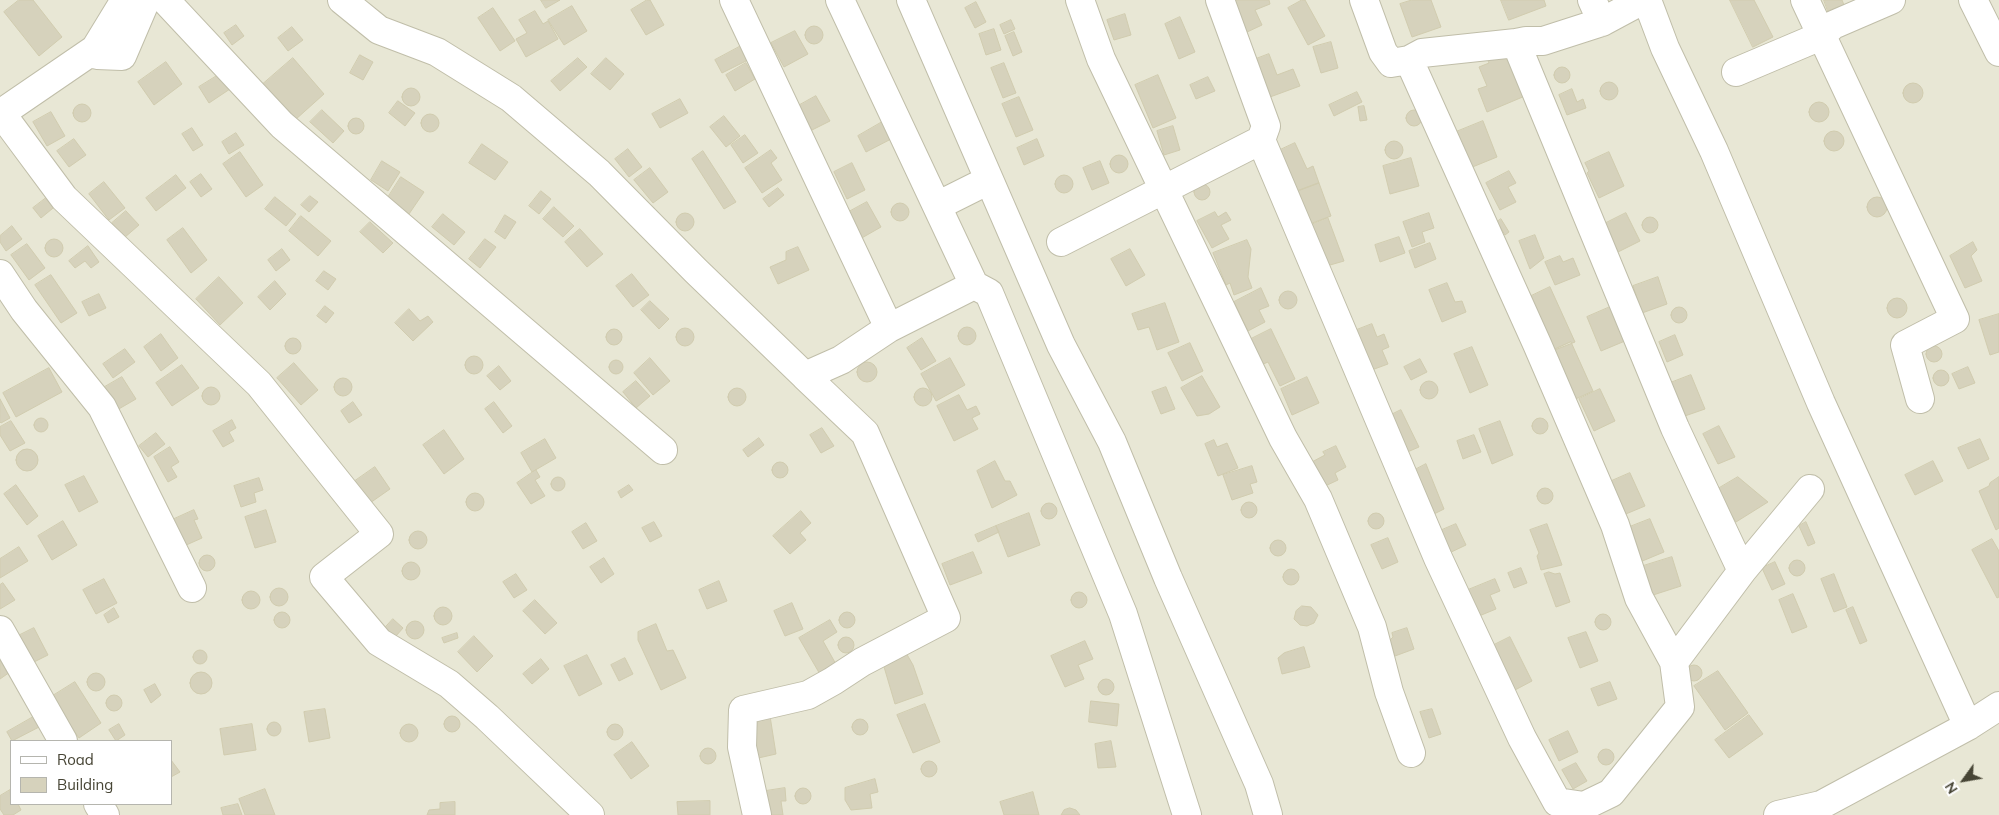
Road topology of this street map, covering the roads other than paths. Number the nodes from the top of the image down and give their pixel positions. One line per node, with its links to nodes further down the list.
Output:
1 (125, 0): 19 (street)
2 (146, 0): 19 (street)
3 (164, 0): 34 (street)
4 (342, 0): 32 (street)
5 (734, 0): 31 (street)
6 (840, 0): 27 (street)
7 (910, 0): 25 (street)
8 (1080, 0): 26 (street)
9 (1220, 0): 24 (street)
10 (1364, 0): 21 (street)
11 (1643, 0): 16 (street)
12 (1647, 0): 41 (street)
13 (1805, 0): 17 (street)
14 (1891, 0): 17 (street)
15 (1973, 0): 20 (street)
16 (1597, 11): 18 (street)
17 (1820, 36): 22 (street); 33 (street)
18 (1516, 44): 21 (street); 36 (street)
19 (95, 49): 23 (street)
20 (1999, 52)
21 (1409, 60): 39 (street)
22 (1736, 72)
23 (0, 113): 44 (street)
24 (1261, 140): 26 (street); 39 (street)
25 (989, 180): 27 (street); 47 (street)
26 (1165, 190): 28 (street); 43 (street)
27 (937, 206): 30 (street)
28 (1061, 242)
29 (0, 274): 37 (street)
30 (974, 284): 31 (street); 46 (street)
31 (889, 328): 32 (street)
32 (805, 376): 45 (street)
33 (1920, 399)
34 (663, 450)
35 (1810, 489): 36 (street)
36 (1742, 571): 39 (street)
37 (192, 588)
38 (0, 630): 42 (street)
39 (1674, 662)
40 (1999, 706): 41 (street)
41 (1968, 726): 48 (street)
42 (62, 740)
43 (1411, 753)
44 (590, 815)
45 (758, 815)
46 (1187, 815)
47 (1268, 815)
48 (1778, 815)

